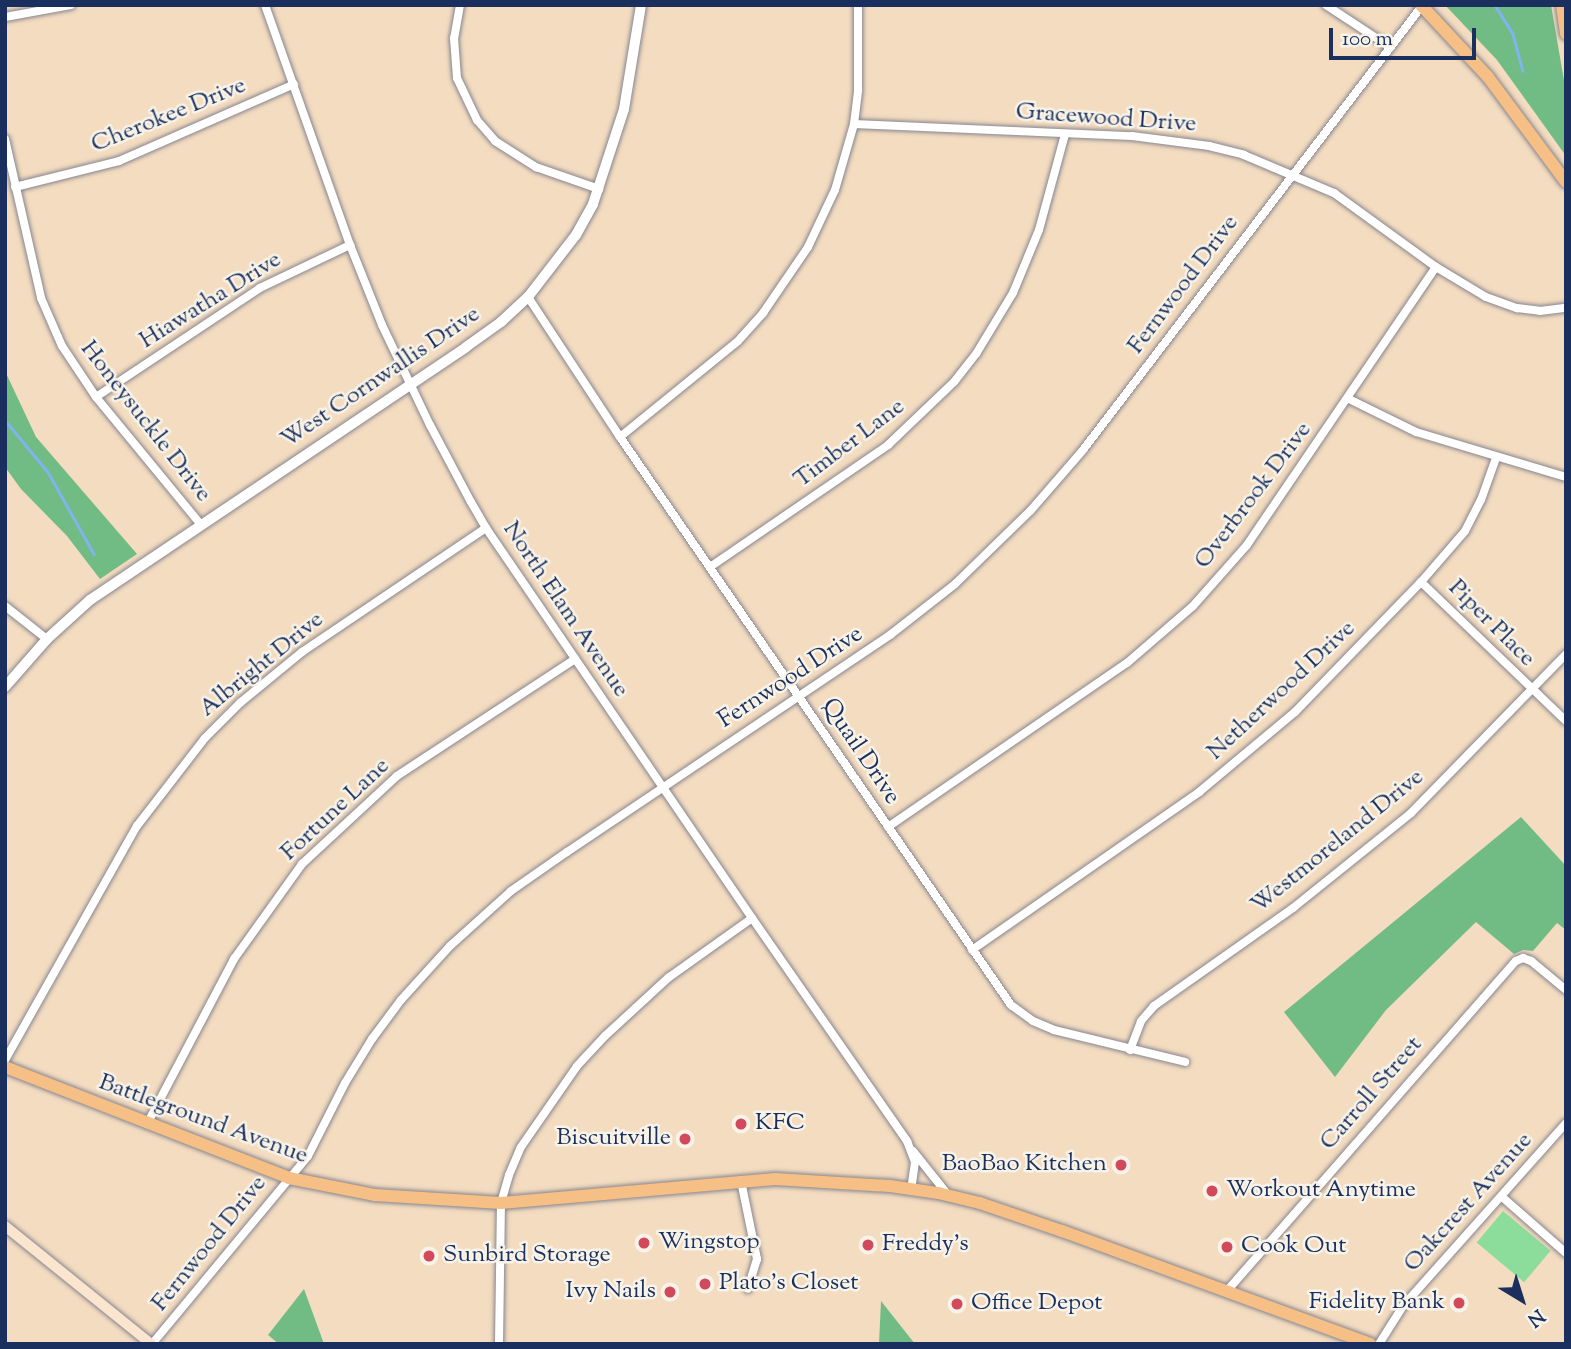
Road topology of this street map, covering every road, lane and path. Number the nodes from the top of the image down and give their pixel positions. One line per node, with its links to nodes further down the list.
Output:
1 (71, 5): 9 (street)
2 (265, 5): 12 (street, North Elam Avenue)
3 (460, 5): 19 (street)
4 (641, 5): 19 (street, West Cornwallis Drive)
5 (858, 5): 13 (street)
6 (1326, 5): 11 (street)
7 (1562, 5): 10 (main road)
8 (1421, 6): 11 (street, Fernwood Drive); 17 (main road)
9 (5, 17)
10 (1566, 34)
11 (1390, 47): 16 (street, Fernwood Drive)
12 (293, 84): 18 (street, Cherokee Drive); 20 (street, North Elam Avenue)
13 (853, 124): 14 (street, Gracewood Drive); 27 (street)
14 (1065, 134): 16 (street, Gracewood Drive); 32 (street, Timber Lane)
15 (5, 139): 18 (street, Honeysuckle Drive)
16 (1292, 174): 21 (street, Gracewood Drive); 40 (street, Fernwood Drive)
17 (1566, 181)
18 (15, 187): 25 (street, Honeysuckle Drive)
19 (599, 189): 22 (street, West Cornwallis Drive)
20 (350, 245): 24 (street, North Elam Avenue); 25 (street, Hiawatha Drive)
21 (1436, 267): 23 (street, Gracewood Drive); 26 (street, Overbrook Drive)
22 (527, 297): 24 (street, West Cornwallis Drive); 27 (street, Quail Drive)
23 (1566, 308)
24 (411, 385): 30 (street, West Cornwallis Drive); 31 (street, North Elam Avenue)
25 (96, 397): 30 (street, Honeysuckle Drive)
26 (1349, 399): 28 (street); 43 (street, Overbrook Drive)
27 (620, 437): 32 (street, Quail Drive)
28 (1496, 458): 29 (street); 33 (street, Netherwood Drive)
29 (1566, 477)
30 (201, 525): 35 (street, West Cornwallis Drive)
31 (486, 528): 37 (street, North Elam Avenue); 48 (street, Albright Drive)
32 (710, 567): 40 (street, Quail Drive)
33 (1421, 582): 39 (street, Piper Place); 45 (street, Netherwood Drive)
34 (5, 606): 35 (street)
35 (47, 639): 38 (street, West Cornwallis Drive)
36 (1566, 654): 39 (street, Westmoreland Drive)
37 (575, 659): 42 (street, North Elam Avenue); 52 (street, Fortune Lane)
38 (5, 687)
39 (1531, 690): 41 (street, Piper Place); 47 (street, Westmoreland Drive)
40 (799, 697): 42 (street, Fernwood Drive); 43 (street, Quail Drive)
41 (1566, 721)
42 (662, 785): 44 (street, North Elam Avenue); 54 (street, Fernwood Drive)
43 (888, 827): 45 (street, Quail Drive)
44 (751, 918): 53 (street, North Elam Avenue); 59 (street)
45 (972, 950): 47 (street, Quail Drive)
46 (1566, 990): 63 (street, Carroll Street)
47 (1130, 1050): 49 (street, Quail Drive)
48 (5, 1060)
49 (1185, 1062)
50 (5, 1067): 52 (main road, Battleground Avenue)
51 (1566, 1123): 58 (street, Oakcrest Avenue)
52 (147, 1124): 54 (main road, Battleground Avenue)
53 (913, 1151): 56 (street); 57 (street, North Elam Avenue)
54 (289, 1178): 59 (main road, Battleground Avenue); 64 (street, Fernwood Drive)
55 (741, 1181): 56 (main road, Battleground Avenue); 59 (main road, Battleground Avenue); 62 (street)
56 (911, 1189): 57 (main road, Battleground Avenue)
57 (948, 1195): 63 (main road, Battleground Avenue)
58 (1502, 1197): 61 (street); 67 (street, Oakcrest Avenue)
59 (501, 1203): 65 (street)
60 (5, 1226): 64 (main road)
61 (1566, 1253)
62 (748, 1289)
63 (1226, 1292): 66 (main road, Battleground Avenue)
64 (152, 1344)
65 (499, 1344)
66 (1370, 1344)
67 (1379, 1344)

